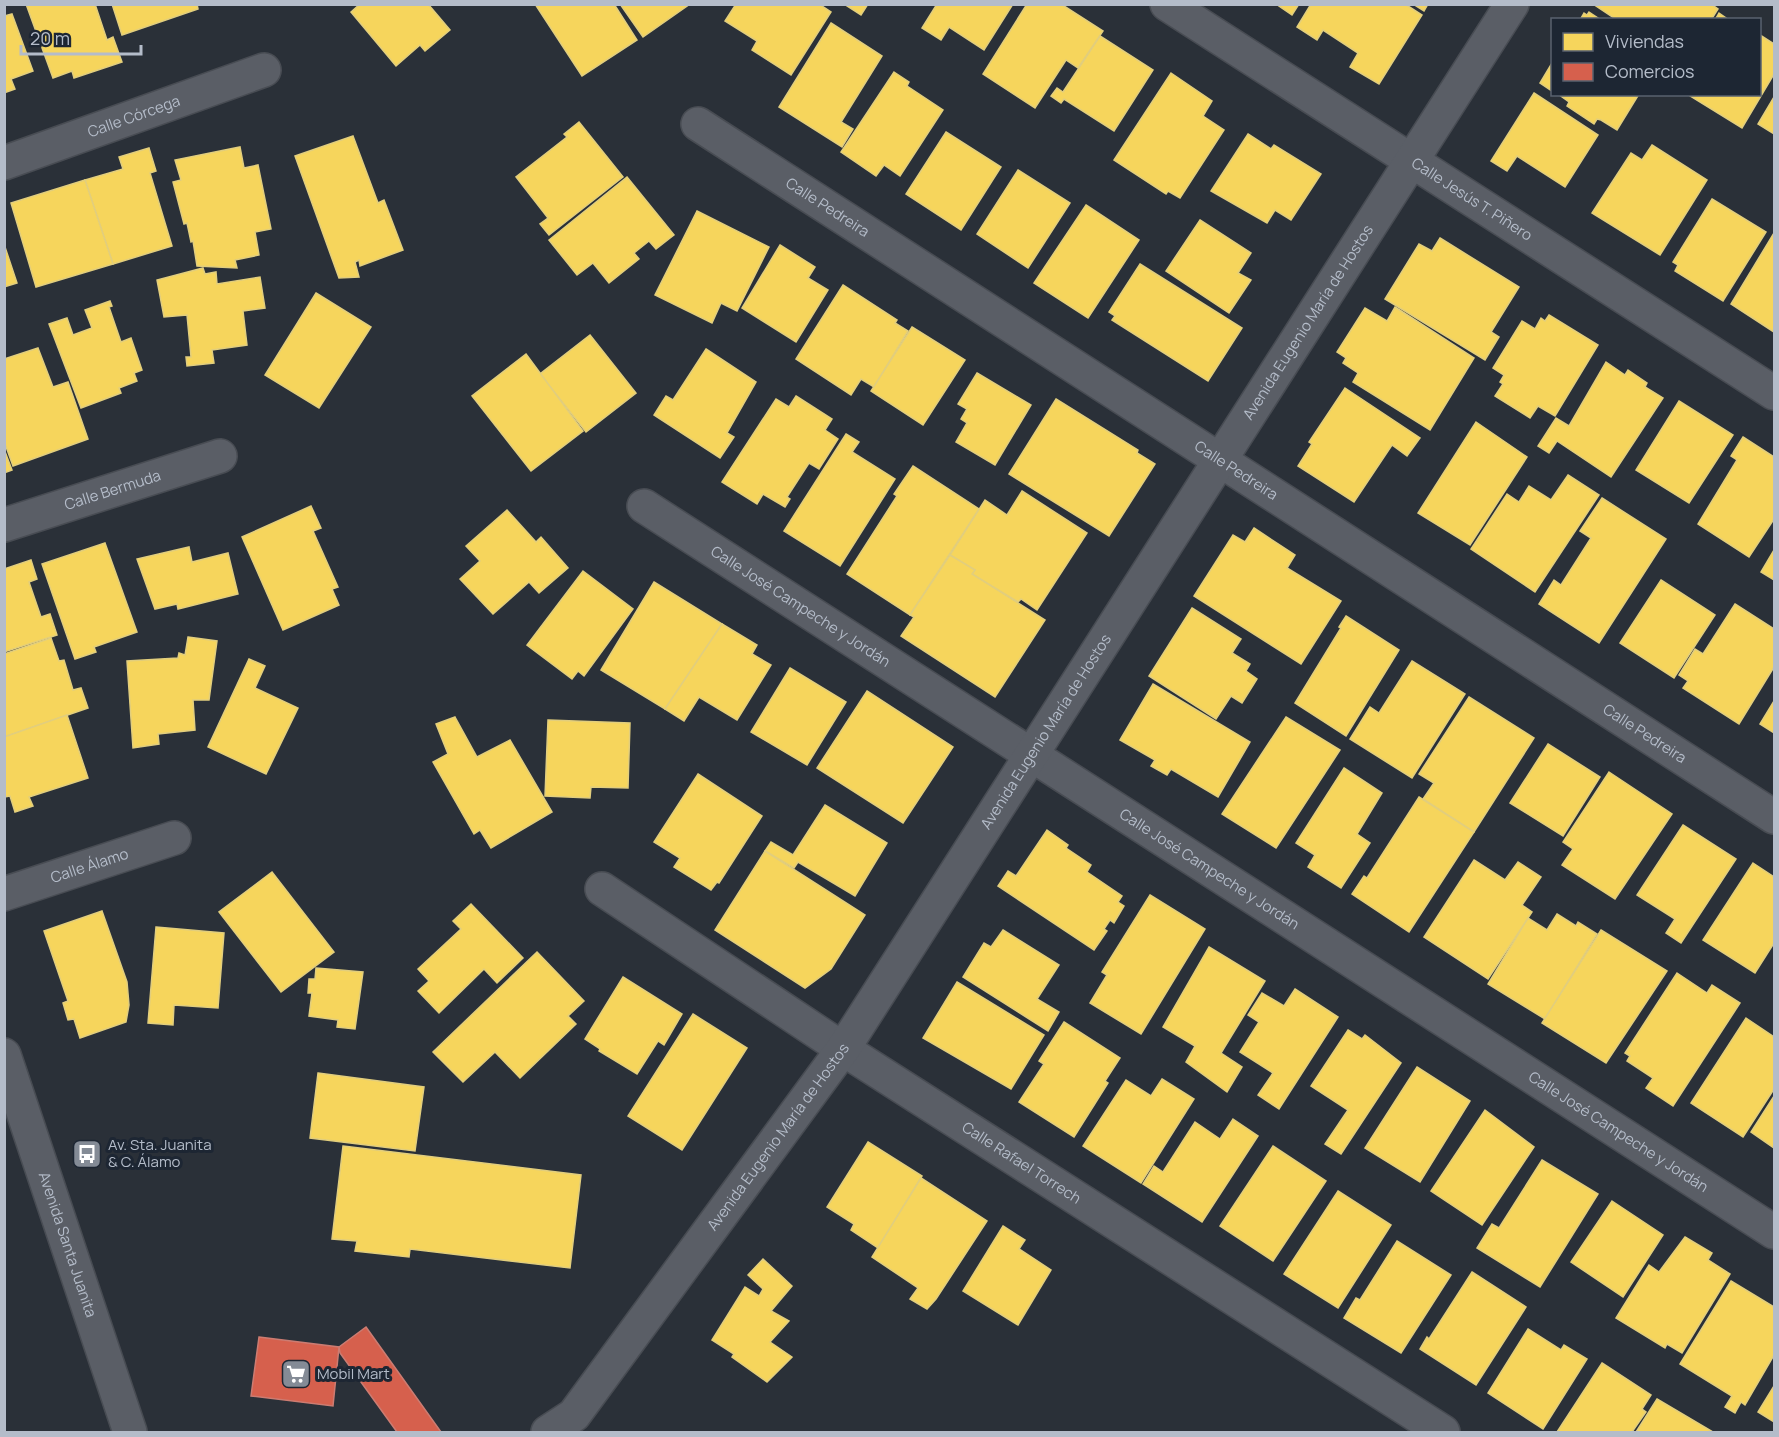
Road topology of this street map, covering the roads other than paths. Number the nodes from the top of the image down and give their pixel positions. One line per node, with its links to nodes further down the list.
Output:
1 (1167, 4): 5 (street, Calle Jesús T. Piñero)
2 (1512, 4): 5 (street, Avenida Eugenio María de Hostos)
3 (264, 70): 6 (street, Calle Córcega)
4 (698, 124): 9 (street, Calle Pedreira)
5 (1412, 161): 7 (street, Calle Jesús T. Piñero); 9 (street, Avenida Eugenio María de Hostos)
6 (4, 164)
7 (1774, 393)
8 (220, 456): 11 (street, Calle Bermuda)
9 (1221, 459): 12 (street, Avenida Eugenio María de Hostos); 13 (street, Calle Pedreira)
10 (644, 506): 12 (street, Calle José Campeche y Jordán)
11 (4, 525)
12 (1033, 754): 17 (street, Avenida Eugenio María de Hostos); 19 (street, Calle José Campeche y Jordán)
13 (1774, 817)
14 (174, 838): 16 (street, Calle Álamo)
15 (602, 890): 17 (street, Calle Rafael Torrech)
16 (4, 894)
17 (843, 1049): 21 (street, Avenida Eugenio María de Hostos); 22 (street, Calle Rafael Torrech)
18 (4, 1055): 20 (street, Avenida Santa Juanita)
19 (1774, 1232)
20 (130, 1432)
21 (548, 1432)
22 (1443, 1432)

